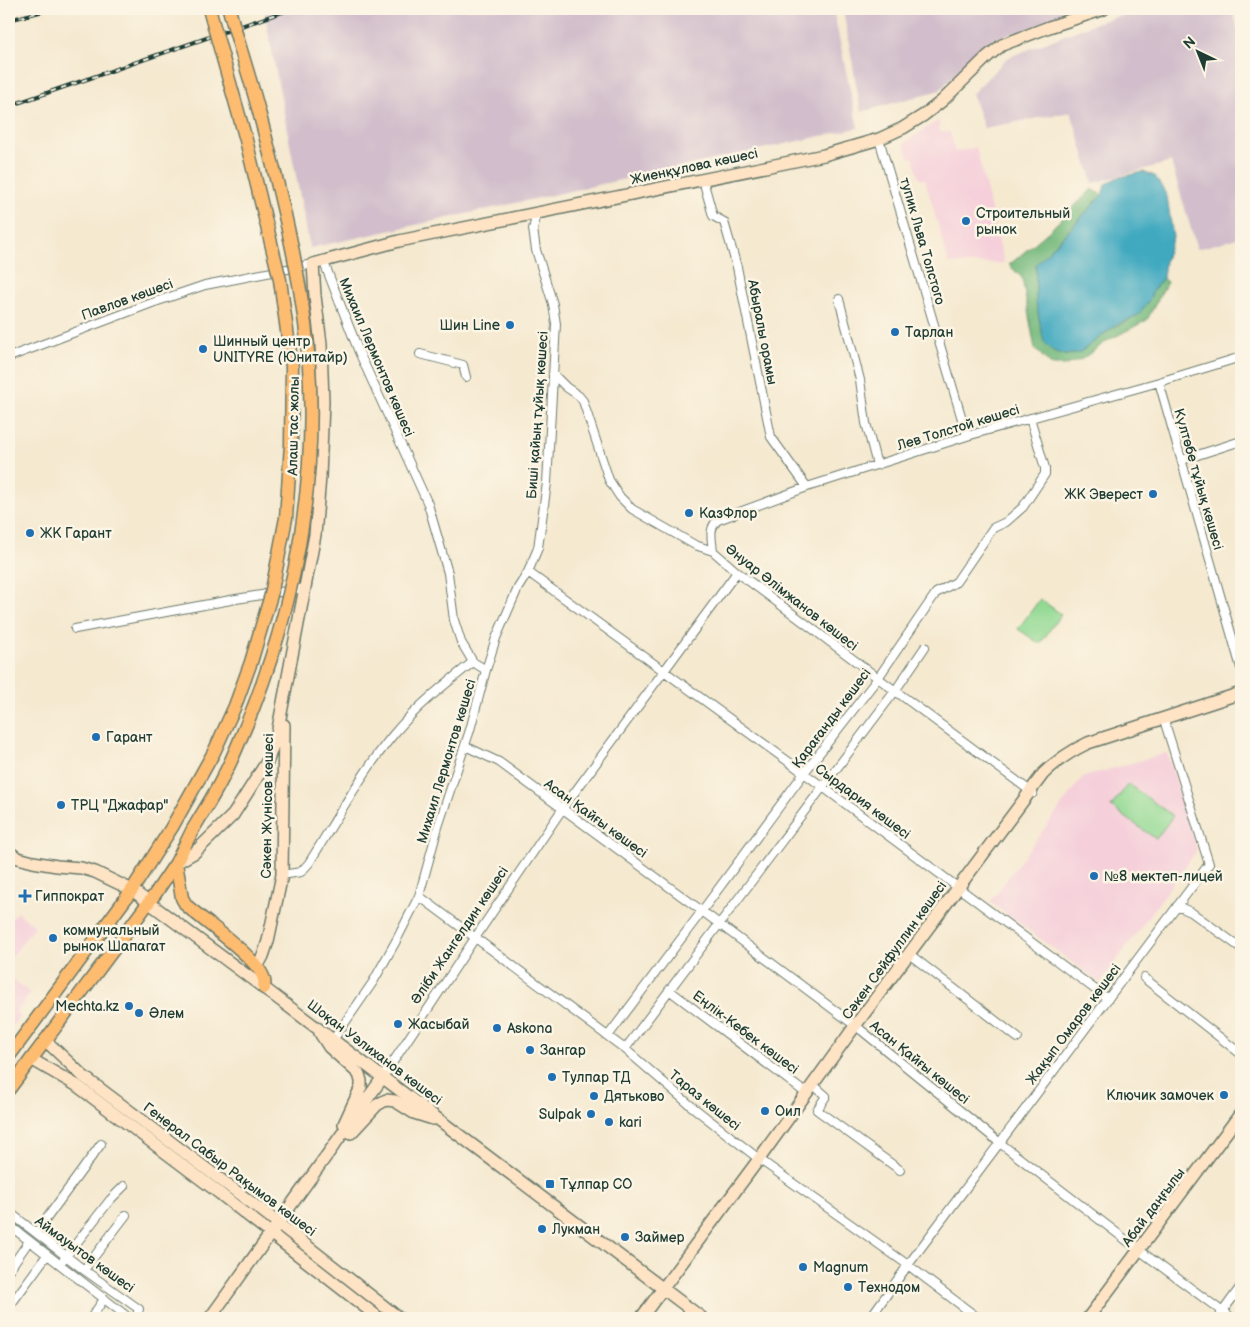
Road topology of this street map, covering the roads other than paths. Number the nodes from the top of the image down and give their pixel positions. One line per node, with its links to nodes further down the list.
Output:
1 (209, 9): 47 (main road, Алаш тас жолы, bridge)
2 (229, 9): 44 (main road, Алаш тас жолы, bridge)
3 (1104, 9): 4 (street, Жиенқұлова көшесі)
4 (880, 139): 5 (street, Жиенқұлова көшесі); 17 (street, тупик Льва Толстого)
5 (703, 180): 6 (street, Жиенқұлова көшесі); 21 (street, Абыралы орамы)
6 (537, 214): 7 (street, Жиенқұлова көшесі); 13 (street, Биші қайың тұйық көшесі)
7 (318, 262): 8 (street, Жиенқұлова көшесі); 25 (street); 28 (street, Михаил Лермонтов көшесі)
8 (257, 275): 11 (street, Павлов көшесі)
9 (839, 299): 20 (street)
10 (420, 354): 14 (street)
11 (9, 357)
12 (1241, 357): 15 (street, Лев Толстой көшесі)
13 (553, 374): 22 (street, Әнуар Әлімжанов көшесі); 23 (street, Биші қайың тұйық көшесі)
14 (466, 377)
15 (1159, 382): 16 (street, Лев Толстой көшесі); 19 (street, Күлтөбе тұйық көшесі)
16 (1030, 418): 17 (street, Лев Толстой көшесі); 32 (street, Қарағанды көшесі)
17 (967, 436): 20 (street, Лев Толстой көшесі)
18 (1241, 441): 19 (street)
19 (1182, 460): 29 (street, Күлтөбе тұйық көшесі)
20 (877, 465): 21 (street, Лев Толстой көшесі)
21 (807, 487): 22 (street, Лев Толстой көшесі)
22 (713, 551): 24 (street, Әнуар Әлімжанов көшесі)
23 (528, 572): 30 (street, Биші қайың тұйық көшесі); 31 (street, Сырдария көшесі)
24 (737, 572): 31 (street, Әліби Жангелдин көшесі); 32 (street, Әнуар Әлімжанов көшесі)
25 (305, 588): 26 (street); 36 (street)
26 (75, 628)
27 (925, 646): 33 (street)
28 (473, 662): 30 (street, Михаил Лермонтов көшесі); 45 (street)
29 (1241, 668)
30 (486, 670): 38 (street, Михаил Лермонтов көшесі)
31 (664, 671): 39 (street, Сырдария көшесі); 42 (street, Әліби Жангелдин көшесі)
32 (878, 678): 33 (street, Әнуар Әлімжанов көшесі); 39 (street, Қарағанды көшесі)
33 (895, 691): 40 (street); 41 (street, Әнуар Әлімжанов көшесі)
34 (1241, 693): 41 (street, Сәкен Сейфуллин көшесі)
35 (1241, 700): 37 (street, Сәкен Сейфуллин көшесі)
36 (284, 703): 44 (street); 45 (street, Сәкен Жүнісов көшесі)
37 (1165, 723): 41 (street, Сәкен Сейфуллин көшесі); 50 (street, Жақып Омаров көшесі)
38 (464, 746): 42 (street, Асан Қайғы көшесі); 48 (street, Михаил Лермонтов көшесі)
39 (804, 773): 40 (street, Сырдария көшесі); 51 (street, Қарағанды көшесі)
40 (823, 787): 46 (street, Сырдария көшесі); 52 (street)
41 (1032, 793): 46 (street, Сәкен Сейфуллин көшесі)
42 (563, 808): 51 (street, Асан Қайғы көшесі); 53 (street, Әліби Жангелдин көшесі)
43 (9, 852): 47 (street, Шоқан Уәлиханов көшесі)
44 (176, 863): 49 (main road, Алаш тас жолы); 56 (main road)
45 (282, 875): 56 (street, Сәкен Жүнісов көшесі)
46 (961, 889): 55 (street, Сәкен Сейфуллин көшесі); 60 (street, Сырдария көшесі); 62 (street, Сәкен Сейфуллин көшесі)
47 (132, 890): 49 (street, Шоқан Уәлиханов көшесі); 69 (main road, Алаш тас жолы)
48 (419, 896): 53 (street, Тараз көшесі); 66 (street, Михаил Лермонтов көшесі)
49 (149, 903): 58 (street, Шоқан Уәлиханов көшесі); 65 (main road, Алаш тас жолы)
50 (1177, 906): 54 (street); 60 (street, Жақып Омаров көшесі)
51 (702, 911): 52 (street, Асан Қайғы көшесі); 63 (street, Қарағанды көшесі)
52 (719, 924): 59 (street); 62 (street, Асан Қайғы көшесі)
53 (475, 938): 63 (street, Тараз көшесі); 71 (street, Әліби Жангелдин көшесі)
54 (1241, 948)
55 (914, 957): 62 (street, Сәкен Сейфуллин көшесі); 64 (street, Сәкен Сейфуллин көшесі)
56 (257, 967): 58 (main road)
57 (1144, 978): 68 (street)
58 (264, 988): 61 (street, Шоқан Уәлиханов көшесі)
59 (669, 990): 67 (street); 74 (street, Еңлік-Кебек көшесі)
60 (1108, 999): 77 (street, Жақып Омаров көшесі)
61 (317, 1028): 66 (street, Шоқан Уәлиханов көшесі); 79 (street)
62 (858, 1028): 74 (street, Сәкен Сейфуллин көшесі); 77 (street, Асан Қайғы көшесі)
63 (608, 1036): 67 (street, Тараз көшесі)
64 (1018, 1038)
65 (45, 1040): 70 (main road, Алаш тас жолы); 72 (street, Генерал Сабыр Рақымов көшесі)
66 (333, 1040): 71 (street, Шоқан Уәлиханов көшесі)
67 (624, 1048): 80 (street, Тараз көшесі)
68 (1241, 1054)
69 (9, 1056)
70 (31, 1059): 72 (street, Генерал Сабыр Рақымов көшесі); 73 (main road, Алаш тас жолы)
71 (384, 1078): 76 (street, Шоқан Уәлиханов көшесі); 79 (street, Әліби Жангелдин көшесі)
72 (79, 1081): 86 (street, Генерал Сабыр Рақымов көшесі)
73 (9, 1089)
74 (812, 1092): 80 (street, Сәкен Сейфуллин көшесі); 81 (street)
75 (1241, 1114): 89 (street, Абай даңғылы)
76 (445, 1124): 79 (street); 97 (street, Шоқан Уәлиханов көшесі)
77 (1000, 1143): 89 (street, Асан Қайғы көшесі); 93 (street, Жақып Омаров көшесі)
78 (101, 1144): 87 (street)
79 (330, 1153): 86 (street, Әліби Жангелдин көшесі)
80 (762, 1161): 93 (street, Тараз көшесі); 97 (street, Сәкен Сейфуллин көшесі)
81 (900, 1170)
82 (124, 1186): 91 (street)
83 (9, 1212): 87 (street, Аймауытов көшесі)
84 (126, 1215): 95 (street)
85 (9, 1225): 88 (street, Аймауытов көшесі)
86 (274, 1228): 104 (street, Әліби Жангелдин көшесі); 105 (street, Генерал Сабыр Рақымов көшесі); 106 (street, Генерал Сабыр Рақымов көшесі)
87 (36, 1233): 91 (street, Аймауытов көшесі)
88 (29, 1241): 90 (street, Аймауытов көшесі); 94 (street)
89 (1139, 1250): 100 (street, Асан Қайғы көшесі); 112 (street, Абай даңғылы)
90 (47, 1255): 92 (street, Аймауытов көшесі); 99 (street)
91 (66, 1256): 92 (street); 95 (street, Аймауытов көшесі)
92 (60, 1264): 98 (street, Аймауытов көшесі)
93 (908, 1265): 110 (street, Жақып Омаров көшесі); 111 (street, Тараз көшесі)
94 (9, 1270)
95 (84, 1270): 103 (street, Аймауытов көшесі)
96 (1241, 1286): 100 (street)
97 (666, 1288): 107 (street, Сәкен Сейфуллин көшесі); 108 (street, Сәкен Сейфуллин көшесі); 109 (street, Шоқан Уәлиханов көшесі)
98 (104, 1299): 101 (street, Аймауытов көшесі); 102 (street, Аймауытов көшесі)
99 (9, 1306)
100 (1220, 1315): 113 (street, Асан Қайғы көшесі)
101 (91, 1318)
102 (129, 1318)
103 (136, 1318)
104 (210, 1318)
105 (379, 1318)
106 (399, 1318)
107 (641, 1318)
108 (649, 1318)
109 (702, 1318)
110 (870, 1318)
111 (978, 1318)
112 (1088, 1318)
113 (1231, 1318)

